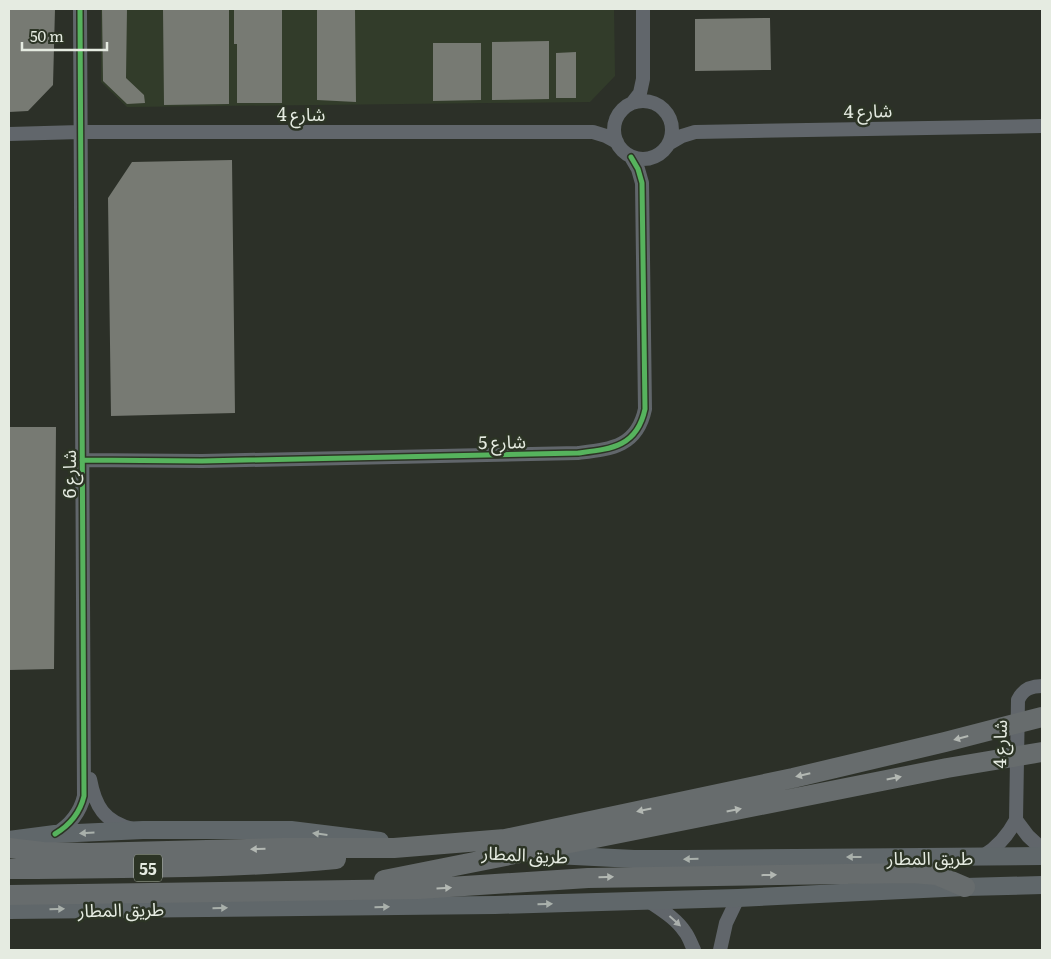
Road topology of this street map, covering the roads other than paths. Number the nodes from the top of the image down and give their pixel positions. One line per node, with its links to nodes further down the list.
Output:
1 (80, 9): 9 (street, شارع 6)
2 (642, 9): 3 (street)
3 (643, 79): 4 (street); 5 (street)
4 (633, 102): 5 (street); 6 (street)
5 (657, 104): 7 (street)
6 (617, 118): 10 (street, شارع 4); 13 (street)
7 (671, 120): 11 (street, شارع 4); 14 (street)
8 (1042, 126): 11 (street, شارع 4)
9 (84, 132): 10 (street, شارع 4); 12 (street, شارع 4); 18 (street, شارع 6)
10 (593, 132): 13 (street, شارع 4)
11 (695, 132): 14 (street, شارع 4)
12 (9, 134)
13 (617, 142): 15 (street)
14 (670, 143): 16 (street)
15 (631, 157): 16 (street); 17 (street, شارع 5)
16 (655, 157): 17 (street, شارع 5)
17 (642, 183): 18 (street, شارع 5)
18 (84, 460): 23 (street, شارع 6); 24 (street, شارع 6)
19 (1042, 686): 22 (street, شارع 4)
20 (1042, 717): 27 (highway, one-way to 27)
21 (1042, 752): 34 (highway, one-way to 21)
22 (1016, 820): 28 (street); 29 (street)
23 (143, 830): 24 (main road, طريق المطار / 55, one-way to 24); 29 (main road, طريق المطار / 55, one-way to 23)
24 (55, 834): 25 (main road, طريق المطار / 55)
25 (9, 840)
26 (9, 848): 27 (highway, one-way to 26)
27 (394, 848): 31 (highway, 55)
28 (1042, 850)
29 (983, 856): 30 (main road, طريق المطار / 55)
30 (1042, 856)
31 (9, 869)
32 (1042, 885): 33 (main road, طريق المطار)
33 (965, 887): 34 (highway, one-way to 33); 36 (main road, طريق المطار)
34 (290, 891): 35 (highway, طريق المطار / 55)
35 (9, 895)
36 (738, 898): 37 (main road, طريق المطار); 40 (street)
37 (647, 900): 38 (main road, طريق المطار, one-way to 37); 39 (street, one-way to 39)
38 (9, 910)
39 (694, 950)
40 (720, 950)

